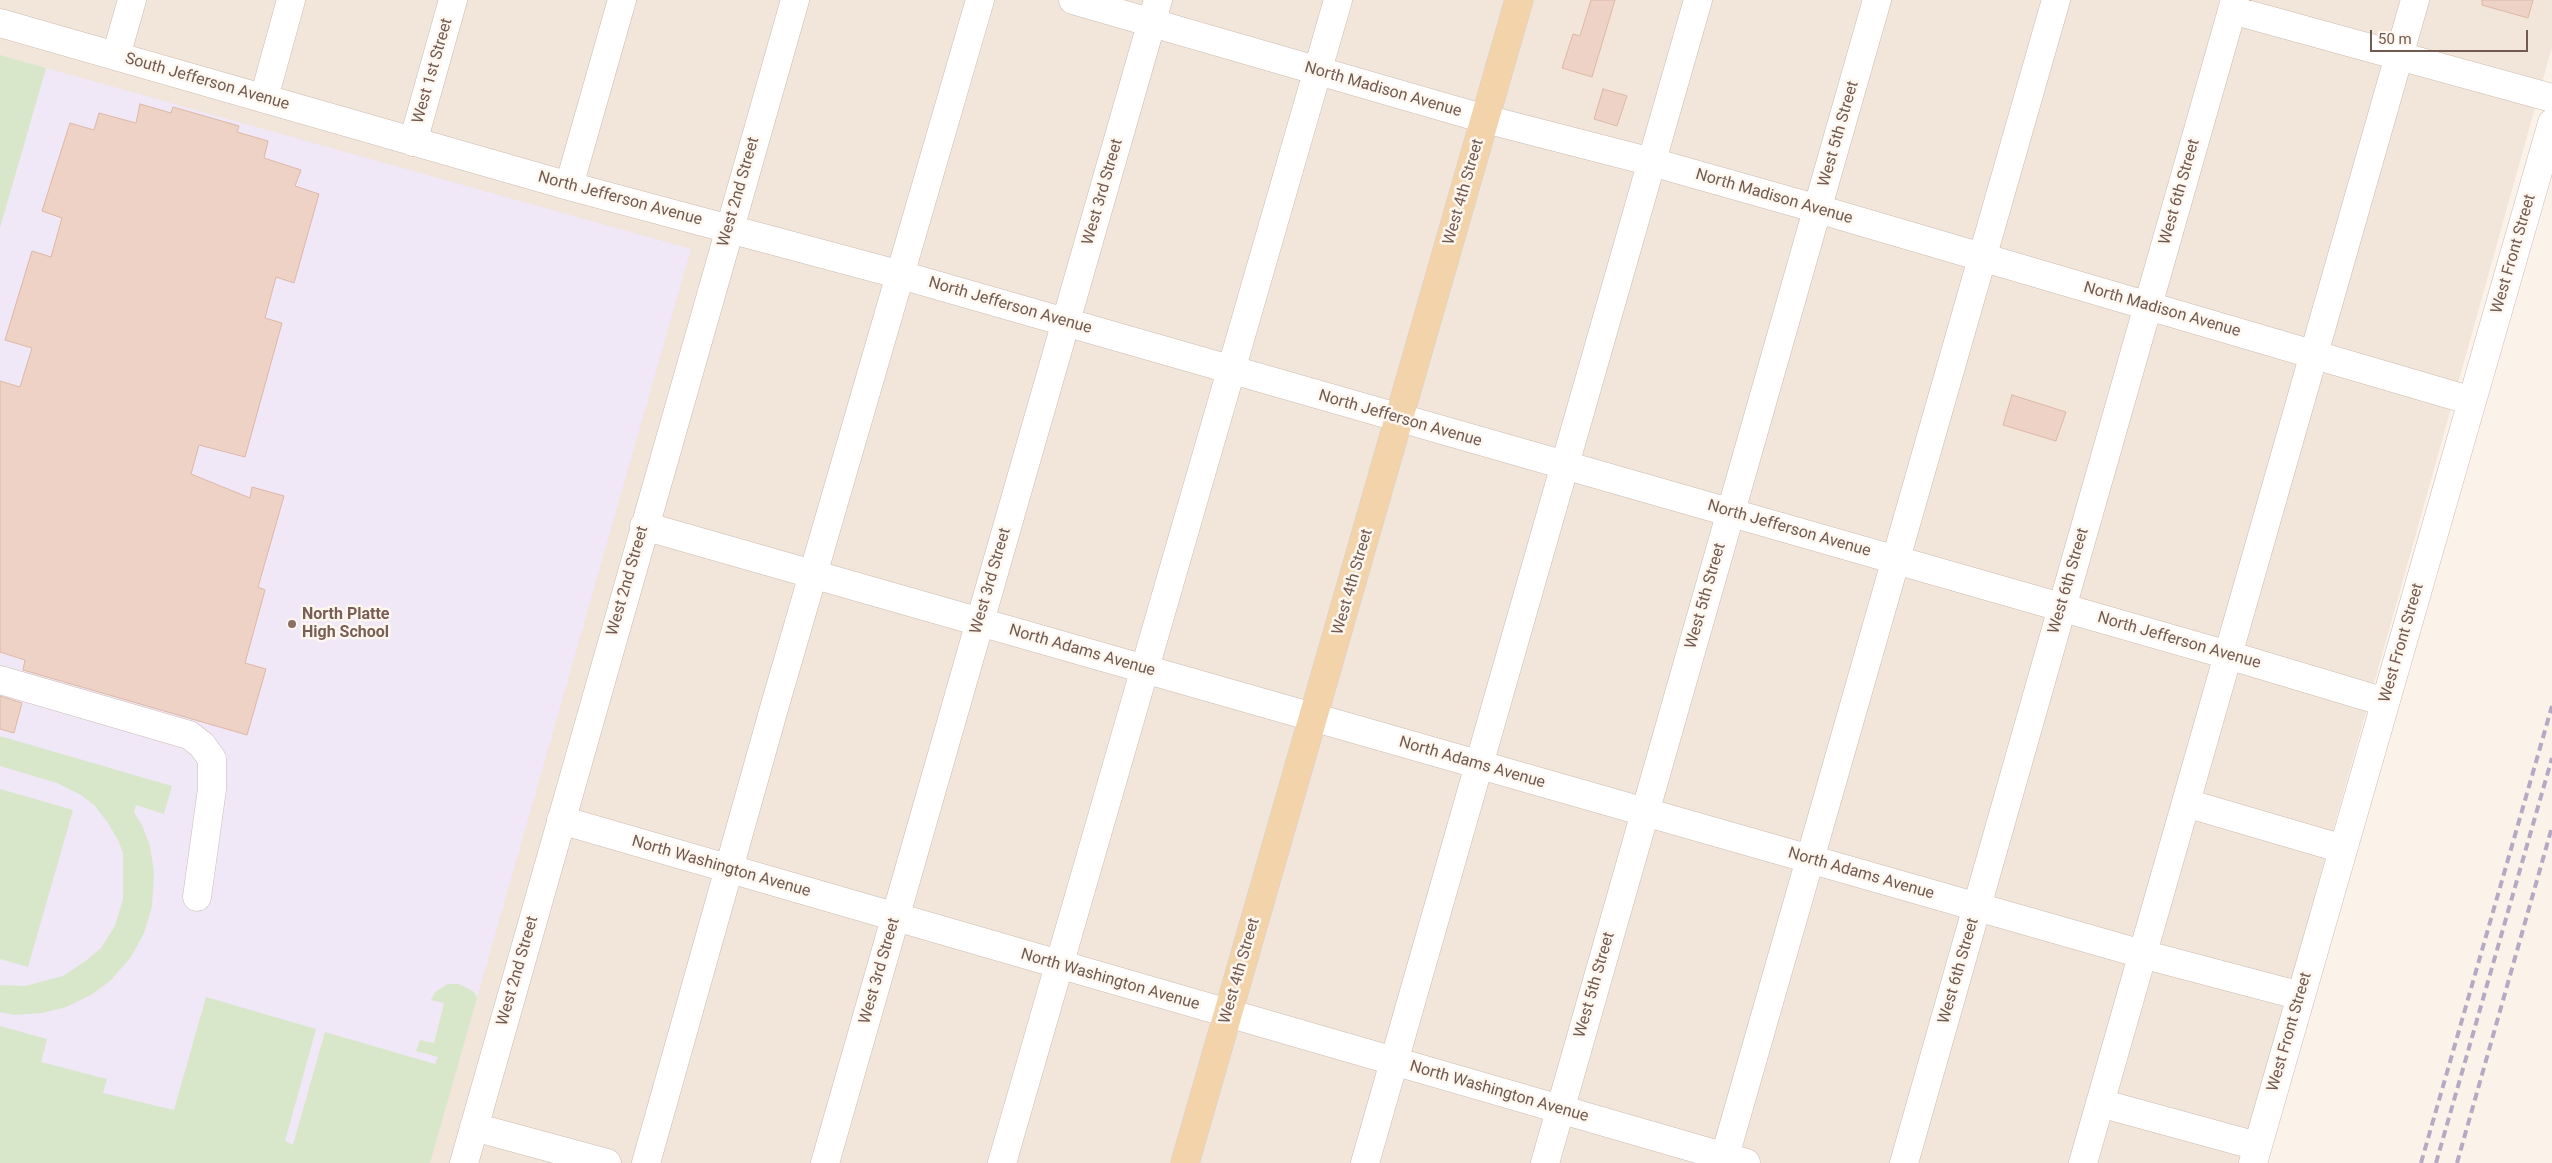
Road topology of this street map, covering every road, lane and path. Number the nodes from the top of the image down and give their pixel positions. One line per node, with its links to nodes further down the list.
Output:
1 (132, 0): 17 (street)
2 (291, 0): 20 (street)
3 (453, 0): 24 (street, West 1st Street)
4 (622, 0): 26 (street)
5 (795, 0): 28 (street, West 2nd Street)
6 (980, 0): 30 (street)
7 (1073, 0): 15 (street, North Madison Avenue)
8 (1338, 0): 19 (street)
9 (1519, 0): 22 (main road, West 4th Street)
10 (1698, 0): 25 (street)
11 (1877, 0): 27 (street, West 5th Street)
12 (2056, 0): 29 (street)
13 (2415, 0): 18 (street)
14 (2233, 5): 18 (street); 31 (street, West 6th Street)
15 (1155, 12): 19 (street, North Madison Avenue); 32 (street, West 3rd Street)
16 (0, 23): 17 (street, South Jefferson Avenue)
17 (116, 56): 20 (street, South Jefferson Avenue)
18 (2399, 56): 21 (street); 33 (street)
19 (1318, 71): 22 (street, North Madison Avenue); 34 (street)
20 (264, 98): 24 (street, South Jefferson Avenue)
21 (2552, 98)
22 (1485, 119): 25 (street, North Madison Avenue); 36 (main road, West 4th Street)
23 (2552, 123): 35 (street, West Front Street)
24 (413, 142): 26 (street, North Jefferson Avenue)
25 (1652, 162): 27 (street, North Madison Avenue); 37 (street)
26 (569, 186): 28 (street, North Jefferson Avenue)
27 (1818, 209): 29 (street, North Madison Avenue); 38 (street, West 5th Street)
28 (729, 228): 30 (street, North Jefferson Avenue); 39 (street, West 2nd Street)
29 (1983, 258): 31 (street, North Madison Avenue); 40 (street)
30 (901, 275): 32 (street, North Jefferson Avenue); 41 (street)
31 (2147, 306): 33 (street, North Madison Avenue); 42 (street, West 6th Street)
32 (1066, 322): 34 (street, North Jefferson Avenue); 43 (street, West 3rd Street)
33 (2314, 355): 35 (street, North Madison Avenue); 44 (street)
34 (1231, 371): 36 (street, North Jefferson Avenue); 45 (street)
35 (2472, 401): 47 (street, West Front Street)
36 (1399, 418): 37 (street, North Jefferson Avenue); 48 (main road, West 4th Street)
37 (1564, 465): 38 (street, North Jefferson Avenue); 49 (street)
38 (1730, 512): 40 (street, North Jefferson Avenue); 51 (street, West 5th Street)
39 (644, 526): 41 (street, North Adams Avenue); 52 (street, West 2nd Street)
40 (1896, 560): 42 (street, North Jefferson Avenue); 54 (street)
41 (814, 575): 43 (street, North Adams Avenue); 55 (street)
42 (2062, 607): 44 (street, North Jefferson Avenue); 57 (street, West 6th Street)
43 (980, 622): 45 (street, North Adams Avenue); 58 (street, West 3rd Street)
44 (2228, 655): 47 (street, North Jefferson Avenue); 50 (street)
45 (1145, 669): 48 (street, North Adams Avenue); 60 (street)
46 (0, 680): 56 (street)
47 (2385, 702): 53 (street, West Front Street)
48 (1314, 718): 49 (street, North Adams Avenue); 62 (main road, West 4th Street)
49 (1479, 765): 51 (street, North Adams Avenue); 63 (street)
50 (2186, 803): 53 (street); 59 (street)
51 (1643, 812): 54 (street, North Adams Avenue); 65 (street, West 5th Street)
52 (561, 820): 55 (street, North Washington Avenue); 66 (street, West 2nd Street)
53 (2342, 849): 61 (street, West Front Street)
54 (1810, 860): 57 (street, North Adams Avenue); 68 (street)
55 (729, 869): 58 (street, North Washington Avenue); 71 (street)
56 (198, 897)
57 (1977, 907): 59 (street, North Adams Avenue); 77 (street, West 6th Street)
58 (895, 917): 60 (street, North Washington Avenue); 72 (street, West 3rd Street)
59 (2142, 954): 61 (street, North Adams Avenue); 64 (street)
60 (1059, 965): 62 (street, North Washington Avenue); 73 (street)
61 (2301, 996): 67 (street, West Front Street)
62 (1228, 1014): 63 (street, North Washington Avenue); 74 (main road, West 4th Street)
63 (1393, 1062): 65 (street, North Washington Avenue); 75 (street)
64 (2100, 1103): 67 (street); 78 (street)
65 (1560, 1110): 68 (street, North Washington Avenue); 76 (street, West 5th Street)
66 (474, 1127): 69 (street, West 2nd Street); 70 (street)
67 (2255, 1155)
68 (1732, 1161)
69 (464, 1163)
70 (606, 1163)
71 (646, 1163)
72 (825, 1163)
73 (1002, 1163)
74 (1185, 1163)
75 (1364, 1163)
76 (1545, 1163)
77 (1904, 1163)
78 (2083, 1163)

